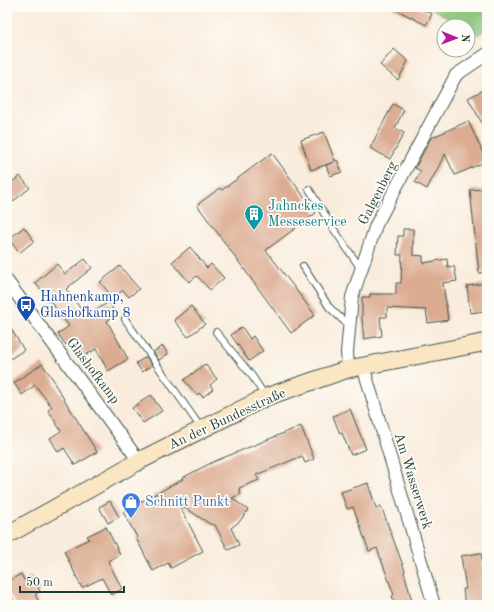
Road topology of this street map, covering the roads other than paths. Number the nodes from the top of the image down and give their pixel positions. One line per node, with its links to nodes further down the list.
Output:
1 (487, 54): 4 (street, Galgenberg)
2 (309, 188): 4 (lane)
3 (303, 266): 7 (lane)
4 (361, 269): 7 (street, Galgenberg)
5 (7, 281): 13 (street, Glashofkamp)
6 (125, 319): 12 (lane)
7 (349, 326): 10 (street, Galgenberg)
8 (216, 332): 11 (lane)
9 (487, 342): 10 (main road, An der Bundesstraße)
10 (355, 367): 11 (main road, An der Bundesstraße); 15 (street, Am Wasserwerk)
11 (266, 398): 12 (main road, An der Bundesstraße)
12 (202, 430): 13 (main road, An der Bundesstraße)
13 (139, 461): 14 (main road, An der Bundesstraße)
14 (7, 535)
15 (434, 605)

